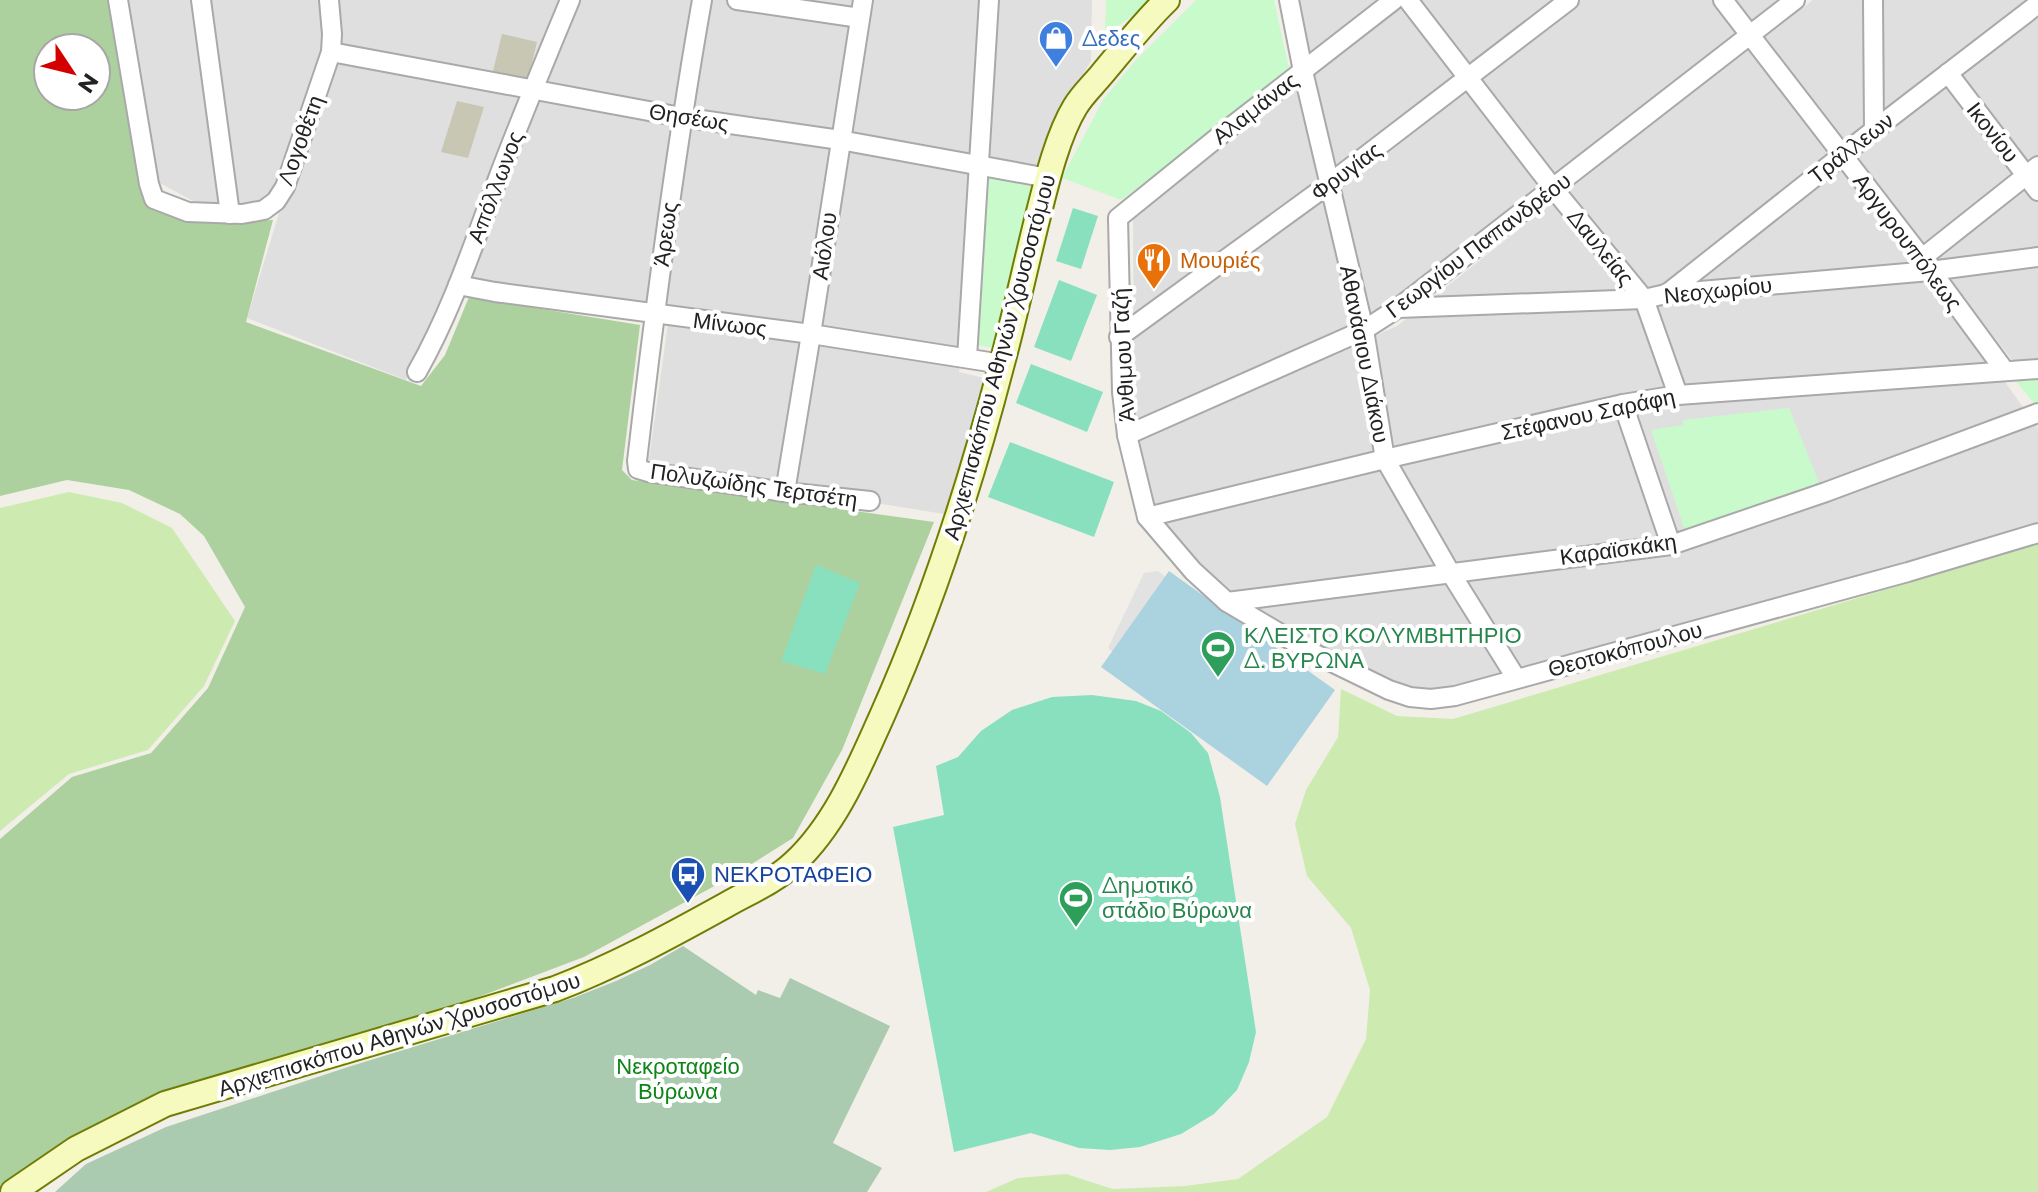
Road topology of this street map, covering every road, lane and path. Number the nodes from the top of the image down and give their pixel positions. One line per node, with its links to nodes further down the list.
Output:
1 (118, 0): 34 (street, Λογοθέτη)
2 (201, 0): 34 (street)
3 (329, 0): 19 (street, Λογοθέτη)
4 (570, 0): 23 (street, Απόλλωνος)
5 (702, 0): 24 (street, Άρεως)
6 (737, 0): 17 (street)
7 (989, 0): 28 (street)
8 (1289, 0): 20 (street, Αθανάσιου Διάκου)
9 (1394, 0): 20 (street, Αλαμάνας)
10 (1408, 0): 22 (street, Δαυλείας)
11 (1569, 0): 22 (street, Φρυγίας)
12 (1723, 0): 18 (street, Αργυρουπόλεως)
13 (1795, 0): 18 (street, Γεωργίου Παπανδρέου)
14 (1873, 0): 25 (street)
15 (1165, 2): 30 (street, Αρχιεπισκόπου Αθηνών Χρυσοστόμου)
16 (2038, 4): 21 (street, Τράλλεων)
17 (862, 9): 26 (street, Αιόλου)
18 (1751, 36): 27 (street, Αργυρουπόλεως); 32 (street, Γεωργίου Παπανδρέου)
19 (331, 52): 23 (street, Θησέως); 34 (street, Λογοθέτη)
20 (1303, 71): 31 (street, Αθανάσιου Διάκου); 35 (street, Αλαμάνας)
21 (1948, 73): 25 (street, Τράλλεων); 29 (street, Ικονίου)
22 (1468, 78): 31 (street, Φρυγίας); 32 (street, Δαυλείας)
23 (533, 89): 24 (street, Θησέως); 38 (street, Απόλλωνος)
24 (681, 117): 26 (street, Θησέως); 42 (street, Άρεως)
25 (1874, 130): 27 (street, Τράλλεων)
26 (840, 140): 28 (street, Θησέως); 44 (street, Αιόλου)
27 (1842, 155): 37 (street, Αργυρουπόλεως); 39 (street, Τράλλεων)
28 (980, 164): 30 (street, Θησέως); 46 (street)
29 (2032, 170): 33 (street, Ικονίου); 37 (street)
30 (1048, 178): 47 (street, Αρχιεπισκόπου Αθηνών Χρυσοστόμου)
31 (1329, 184): 43 (street, Αθανάσιου Διάκου); 45 (street, Φρυγίας)
32 (1553, 188): 40 (street, Δαυλείας); 41 (street, Γεωργίου Παπανδρέου)
33 (2038, 191)
34 (230, 214)
35 (1118, 218): 45 (street, Άνθιμου Γαζή)
36 (2038, 257): 37 (street, Νεοχωρίου)
37 (1926, 264): 39 (street, Νεοχωρίου); 49 (street, Αργυρουπόλεως)
38 (458, 285): 42 (street, Μίνωος); 50 (street, Απόλλωνος)
39 (1666, 294): 40 (street, Νεοχωρίου)
40 (1644, 299): 41 (street, Νεοχωρίου); 51 (street, Δαυλείας)
41 (1398, 308): 43 (street, Γεωργίου Παπανδρέου)
42 (654, 314): 44 (street, Μίνωος); 56 (street, Άρεως)
43 (1364, 330): 54 (street, Γεωργίου Παπανδρέου); 55 (street, Αθανάσιου Διάκου)
44 (811, 334): 46 (street, Μίνωος); 57 (street, Αιόλου)
45 (1119, 337): 54 (street, Άνθιμου Γαζή)
46 (967, 358): 47 (street, Μίνωος)
47 (1002, 364): 65 (street, Αρχιεπισκόπου Αθηνών Χρυσοστόμου)
48 (2038, 369): 49 (street, Στέφανου Σαράφη)
49 (2005, 371): 51 (street, Στέφανου Σαράφη)
50 (417, 372)
51 (1678, 395): 52 (street, Στέφανου Σαράφη)
52 (1623, 404): 55 (street, Στέφανου Σαράφη); 61 (street)
53 (2038, 413): 61 (street, Καραϊσκάκη)
54 (1127, 435): 59 (street, Άνθιμου Γαζή)
55 (1385, 459): 59 (street, Στέφανου Σαράφη); 62 (street, Αθανάσιου Διάκου)
56 (638, 469): 57 (street, Πολυζωίδης Τερτσέτη)
57 (785, 492): 58 (street, Πολυζωίδης Τερτσέτη)
58 (870, 501)
59 (1147, 517): 63 (street, Άνθιμου Γαζή)
60 (2038, 533): 64 (street, Θεοτοκόπουλου)
61 (1671, 545): 62 (street, Καραϊσκάκη)
62 (1450, 572): 63 (street, Καραϊσκάκη); 64 (street, Αθανάσιου Διάκου)
63 (1227, 602): 64 (street, Θεοτοκόπουλου)
64 (1516, 678)
65 (13, 1192)

